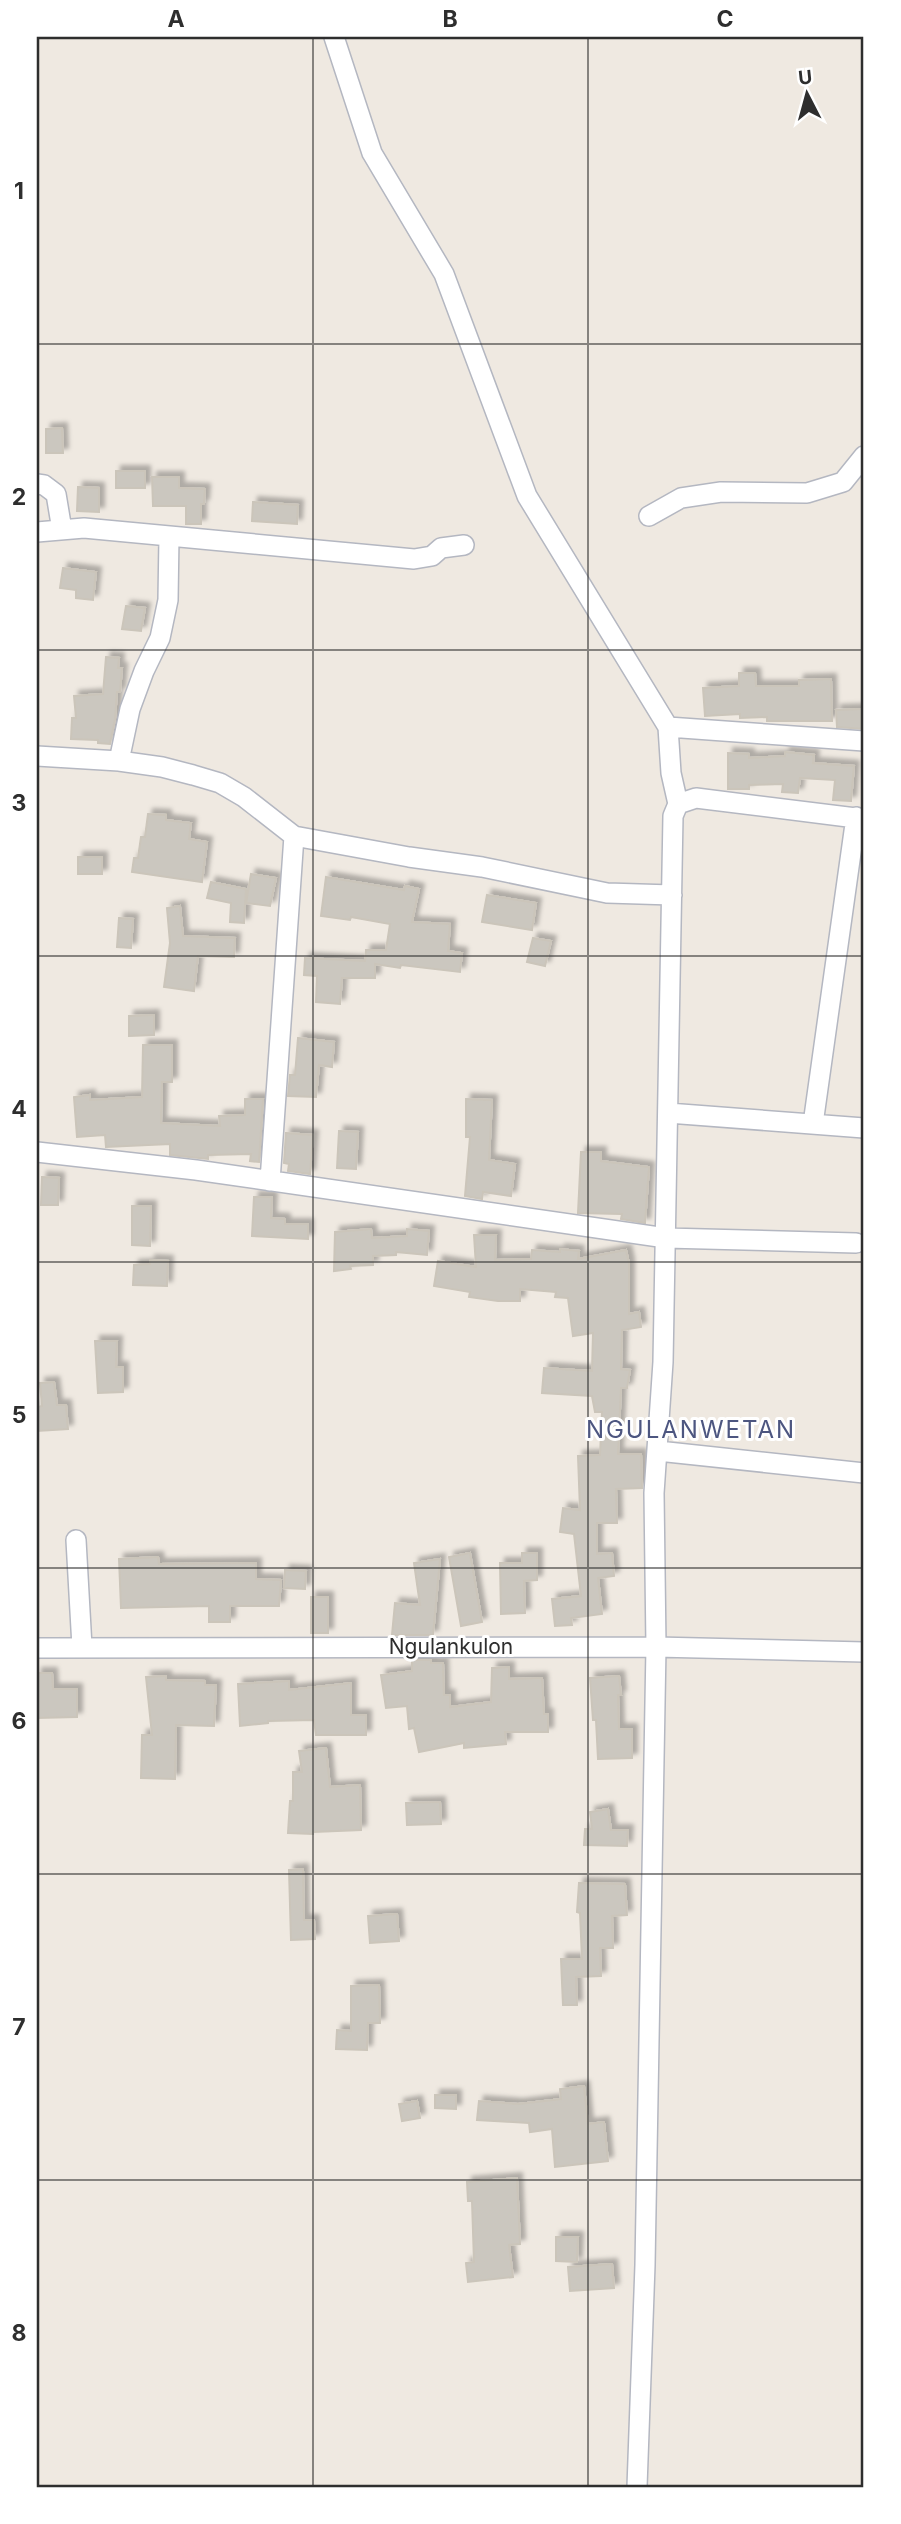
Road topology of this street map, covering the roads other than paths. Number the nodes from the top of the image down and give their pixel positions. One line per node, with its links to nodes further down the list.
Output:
1 (334, 37): 9 (street)
2 (864, 456): 4 (street)
3 (37, 484): 5 (street)
4 (649, 516)
5 (62, 530): 6 (street); 7 (street)
6 (37, 532)
7 (169, 537): 8 (street); 12 (street)
8 (464, 545)
9 (668, 727): 10 (street); 13 (street)
10 (864, 741)
11 (37, 757): 12 (street)
12 (119, 761): 15 (street)
13 (678, 804): 14 (street); 16 (street)
14 (860, 818): 18 (street)
15 (293, 835): 16 (street); 21 (street)
16 (672, 895): 17 (street)
17 (668, 1113): 18 (street); 22 (street)
18 (813, 1124): 19 (street)
19 (864, 1128)
20 (37, 1152): 21 (street)
21 (270, 1181): 22 (street)
22 (666, 1238): 23 (street); 24 (street)
23 (856, 1243)
24 (658, 1451): 25 (street); 28 (street)
25 (864, 1473)
26 (76, 1539): 27 (street)
27 (82, 1647): 28 (street, Ngulankulon); 29 (street, Ngulankulon)
28 (656, 1647): 30 (street, Ngulankulon); 31 (street)
29 (37, 1648)
30 (864, 1652)
31 (637, 2487)

